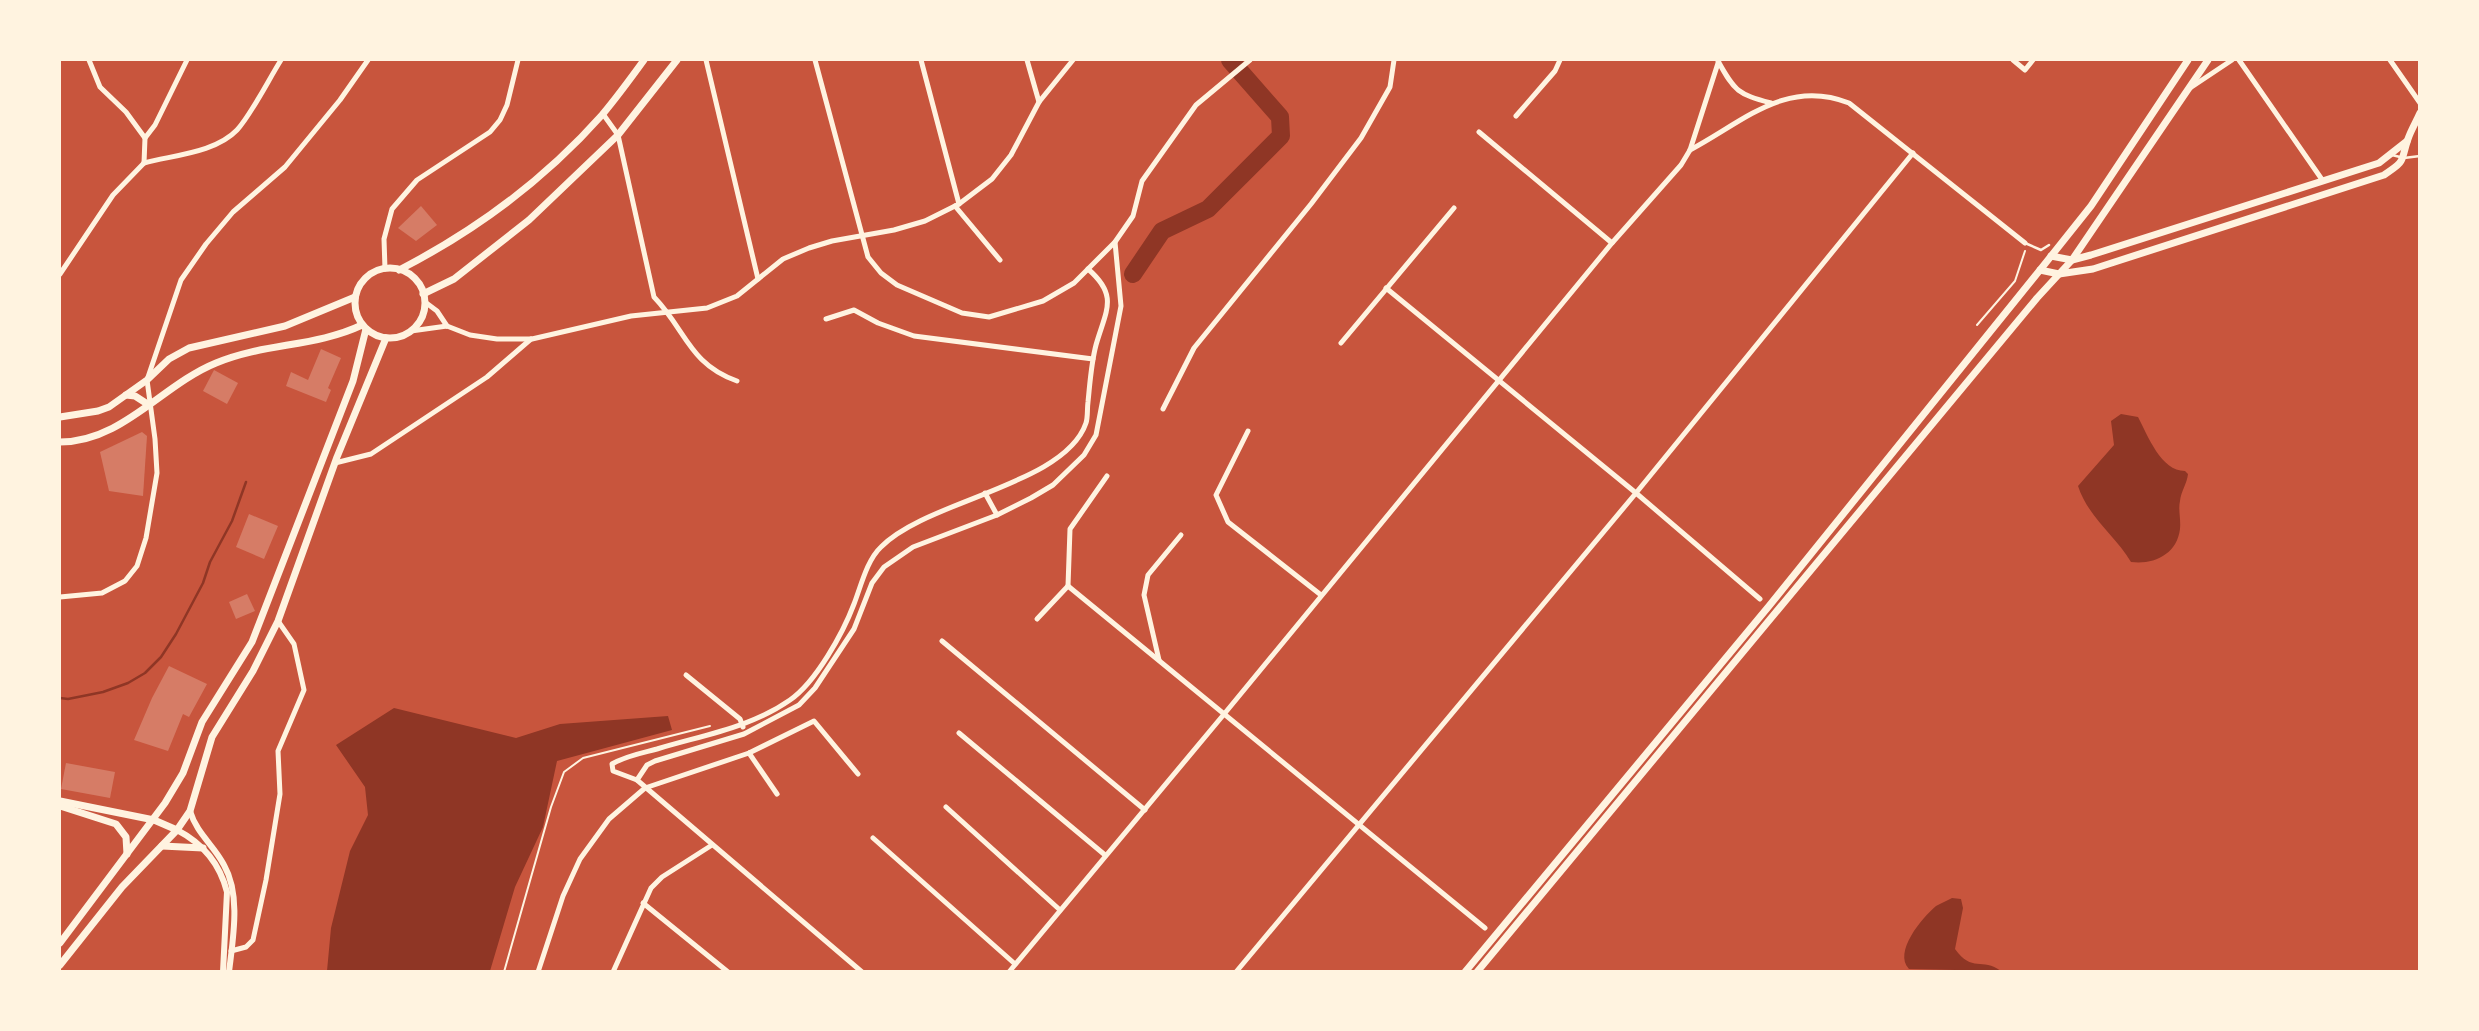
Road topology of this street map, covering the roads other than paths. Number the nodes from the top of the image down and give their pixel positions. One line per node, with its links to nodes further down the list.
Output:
1 (89, 60): 33 (street)
2 (187, 60): 33 (street)
3 (281, 60): 40 (street)
4 (368, 60): 71 (street)
5 (518, 60): 52 (street)
6 (644, 60): 29 (main road)
7 (677, 60): 32 (main road)
8 (706, 60): 58 (street)
9 (815, 60): 44 (street)
10 (922, 60): 42 (street)
11 (1027, 60): 25 (street)
12 (1073, 60): 25 (street)
13 (1250, 60): 45 (street)
14 (1394, 60): 78 (street)
15 (1560, 60): 30 (street)
16 (1719, 60): 26 (street); 35 (street)
17 (2013, 60): 18 (street)
18 (2033, 60)
19 (2188, 60): 49 (main road)
20 (2208, 60): 24 (main road)
21 (2232, 60): 24 (street)
22 (2239, 60): 41 (street)
23 (2389, 60): 27 (street)
24 (2188, 90): 51 (main road)
25 (1038, 102): 42 (street)
26 (1771, 103): 35 (street); 36 (street)
27 (2420, 103)
28 (2420, 113): 34 (main road)
29 (603, 114): 32 (street); 54 (main road)
30 (1516, 116)
31 (1479, 132): 46 (street)
32 (618, 135): 61 (main road); 62 (street)
33 (145, 138): 40 (street)
34 (2407, 141): 37 (main road); 39 (main road)
35 (1690, 150): 46 (street)
36 (1913, 153): 47 (street); 85 (street)
37 (2392, 155): 39 (lane); 41 (main road)
38 (2420, 156): 39 (lane)
39 (2404, 158): 57 (main road)
40 (144, 163): 56 (street)
41 (2323, 181): 51 (main road)
42 (957, 205): 44 (street); 50 (street)
43 (1454, 208): 59 (street)
44 (860, 236): 53 (street); 58 (street)
45 (1115, 242): 53 (street); 75 (street)
46 (1612, 243): 73 (street)
47 (2025, 243): 48 (lane)
48 (2049, 245)
49 (2051, 256): 51 (main road); 55 (main road)
50 (1000, 260)
51 (2072, 260): 57 (main road)
52 (385, 269): 54 (main road); 60 (main road)
53 (1088, 269): 70 (street)
54 (399, 270): 61 (main road)
55 (2040, 270): 57 (main road); 135 (main road)
56 (60, 274)
57 (2059, 274): 136 (main road)
58 (758, 279): 62 (street)
59 (1386, 288): 69 (street); 73 (street)
60 (355, 297): 65 (main road); 71 (main road)
61 (424, 298): 64 (street); 66 (main road)
62 (668, 312): 68 (street); 74 (street)
63 (827, 319): 70 (street)
64 (447, 326): 66 (street); 68 (street)
65 (364, 327): 67 (main road); 77 (main road); 110 (main road)
66 (411, 331): 67 (main road)
67 (386, 338): 82 (main road)
68 (532, 339): 82 (street)
69 (1341, 343)
70 (1093, 359): 72 (street)
71 (147, 380): 76 (main road); 77 (street)
72 (1090, 380): 75 (street); 84 (street)
73 (1499, 380): 85 (street); 89 (street)
74 (737, 381)
75 (1107, 384): 86 (street)
76 (126, 395): 77 (main road); 79 (main road)
77 (149, 405): 81 (main road); 90 (street)
78 (1163, 409)
79 (60, 417)
80 (1248, 431): 89 (street)
81 (60, 442)
82 (335, 463): 93 (main road)
83 (1107, 476): 88 (street)
84 (985, 493): 86 (street); 98 (street)
85 (1636, 493): 91 (street); 111 (street)
86 (997, 515): 100 (street)
87 (1181, 535): 95 (street)
88 (1068, 586): 92 (street); 95 (street)
89 (1321, 595): 97 (street)
90 (60, 597)
91 (1760, 599)
92 (1037, 619)
93 (278, 621): 109 (main road); 123 (street)
94 (942, 641): 108 (street)
95 (1159, 660): 97 (street)
96 (687, 675): 98 (street)
97 (1225, 713): 108 (street); 111 (street)
98 (742, 726): 100 (street); 103 (street)
99 (960, 733): 117 (street)
100 (744, 734): 103 (street)
101 (749, 753): 102 (street); 104 (street); 105 (street)
102 (858, 774)
103 (637, 780): 104 (street)
104 (645, 788): 114 (street); 129 (street)
105 (776, 794)
106 (60, 803): 110 (main road); 118 (main road)
107 (946, 807): 120 (street)
108 (1145, 810): 117 (street)
109 (190, 811): 112 (main road); 123 (street)
110 (154, 820): 112 (main road); 118 (main road)
111 (1360, 824): 121 (street); 134 (street)
112 (177, 830): 115 (main road); 116 (street)
113 (873, 838): 124 (street)
114 (712, 845): 119 (street); 132 (street)
115 (162, 846): 116 (main road); 125 (main road)
116 (203, 848): 127 (street)
117 (1105, 855): 120 (street)
118 (126, 858): 122 (main road)
119 (643, 903): 126 (street); 131 (street)
120 (1060, 910): 124 (street)
121 (1485, 928)
122 (60, 943)
123 (232, 951): 128 (street)
124 (1014, 964): 133 (street)
125 (60, 965)
126 (613, 969): 130 (street)
127 (223, 971)
128 (229, 971)
129 (538, 971)
130 (621, 971)
131 (728, 971)
132 (862, 971)
133 (1009, 971)
134 (1236, 971)
135 (1465, 971)
136 (1477, 971)

